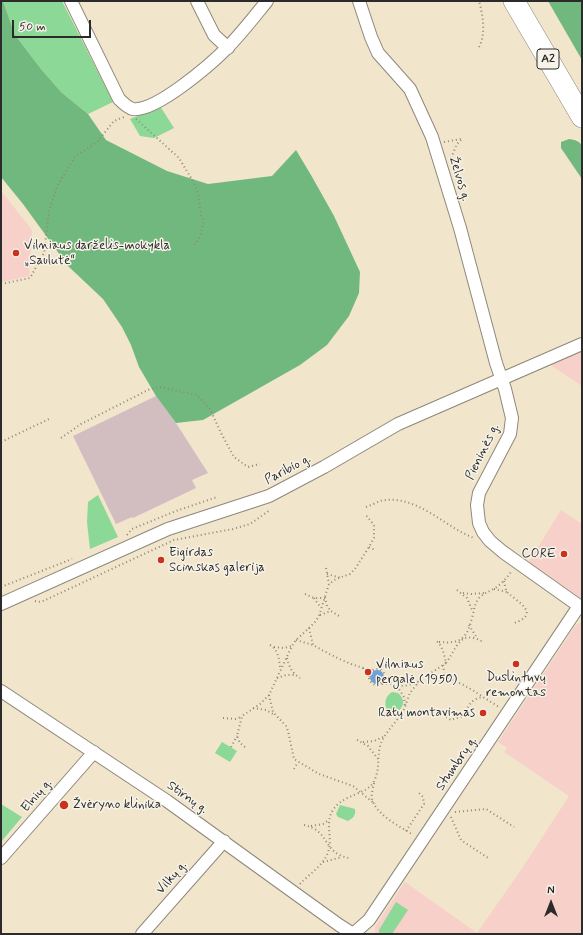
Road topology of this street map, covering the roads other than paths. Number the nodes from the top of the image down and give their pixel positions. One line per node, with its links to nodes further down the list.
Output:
1 (71, 1): 7 (street)
2 (197, 1): 7 (street)
3 (266, 1): 7 (street)
4 (360, 1): 11 (street, Želvos g.)
5 (514, 1): 9 (highway, A2)
6 (531, 1): 8 (highway, A2)
7 (228, 48)
8 (582, 90)
9 (582, 117)
10 (582, 344): 11 (street, Paribio g.)
11 (502, 379): 12 (street, Paribio g.); 13 (street, Pieninės g.)
12 (2, 601)
13 (580, 607): 19 (street, Stumbrų g.)
14 (1, 691): 15 (street, Stirnų g.)
15 (94, 752): 16 (street, Stirnų g.); 17 (street, Elnių g.)
16 (224, 841): 18 (street, Vilkų g.); 19 (street, Stirnų g.)
17 (1, 858)
18 (142, 934)
19 (353, 934)

